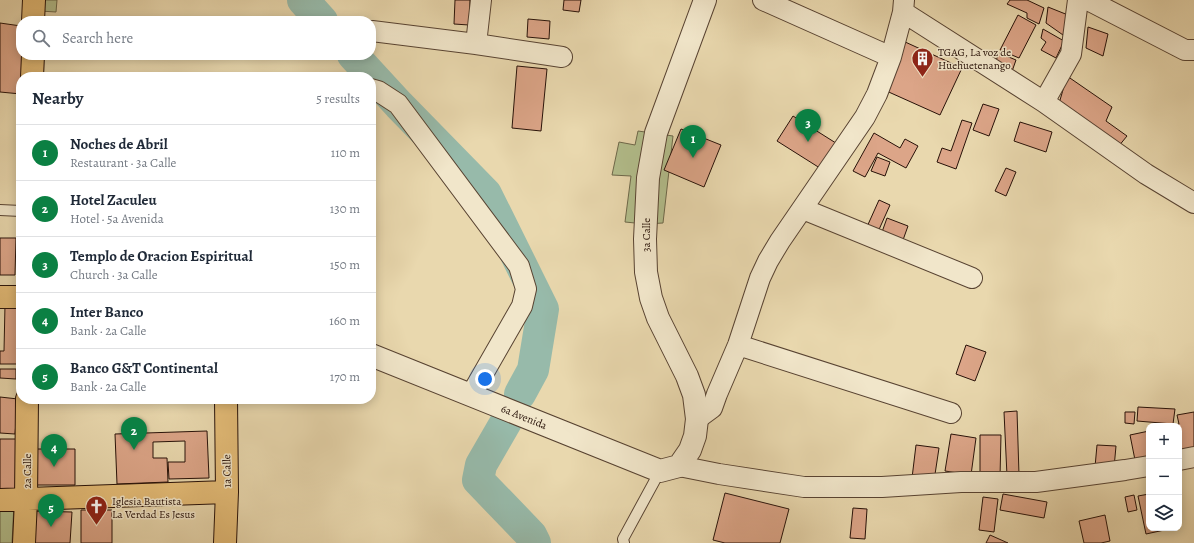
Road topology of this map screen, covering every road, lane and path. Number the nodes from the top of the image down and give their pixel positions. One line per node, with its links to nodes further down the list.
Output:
1 (34, 0): 8 (main road)
2 (481, 0): 10 (street)
3 (705, 0): 31 (street, 3a Calle)
4 (763, 0): 13 (street)
5 (1078, 0): 17 (street)
6 (1088, 0): 11 (street)
7 (903, 6): 13 (street); 17 (street)
8 (33, 16)
9 (376, 32): 10 (street)
10 (476, 44): 12 (street)
11 (1194, 50)
12 (562, 57)
13 (891, 57): 19 (street)
14 (32, 60): 15 (main road)
15 (32, 72)
16 (376, 90): 27 (street)
17 (1044, 102): 18 (street)
18 (1194, 204)
19 (803, 209): 22 (street); 25 (street)
20 (0, 210): 21 (lane)
21 (16, 211)
22 (972, 278)
23 (0, 297): 24 (main road)
24 (16, 297)
25 (738, 345): 30 (street); 31 (street)
26 (376, 357): 27 (street, 6a Avenida)
27 (471, 395): 35 (street, 6a Avenida)
28 (27, 404): 38 (main road, 2a Calle)
29 (226, 404): 36 (main road, 1a Calle)
30 (951, 413)
31 (697, 419): 35 (street, 3a Calle)
32 (1194, 457): 33 (street)
33 (1182, 459)
34 (1146, 466): 35 (street)
35 (669, 468): 41 (lane)
36 (227, 492): 38 (main road); 40 (main road, 1a Calle)
37 (0, 500): 38 (main road)
38 (26, 500): 39 (main road, 2a Calle)
39 (24, 543)
40 (225, 543)
41 (624, 543)

